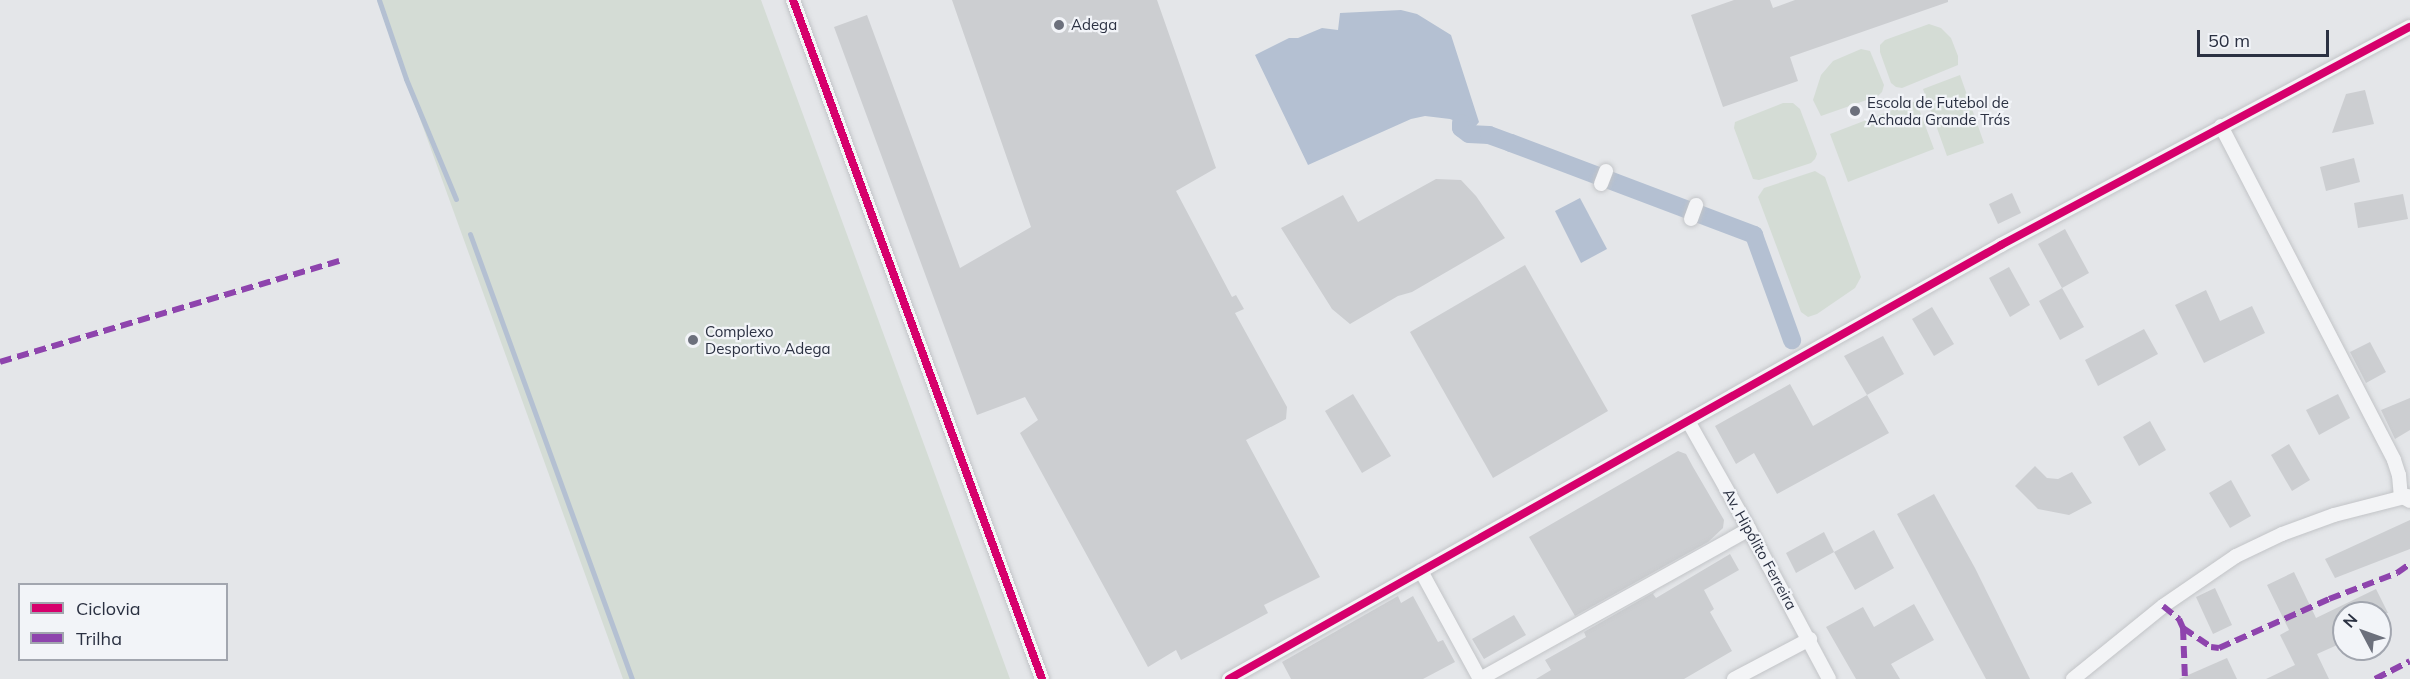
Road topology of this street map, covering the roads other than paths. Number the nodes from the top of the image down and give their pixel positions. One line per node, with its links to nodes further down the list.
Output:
1 (793, 0): 13 (street)
2 (2410, 27): 3 (street)
3 (2221, 126): 8 (street); 9 (street)
4 (1605, 171): 5 (street)
5 (1601, 184)
6 (1696, 205): 7 (street)
7 (1691, 219)
8 (1688, 422): 10 (street, Av. Hipólito Ferreira); 11 (street)
9 (2407, 498): 18 (street)
10 (1749, 529): 12 (street, Av. Hipólito Ferreira); 15 (street)
11 (1421, 571): 14 (street); 15 (street)
12 (1810, 639): 16 (street); 17 (street, Av. Hipólito Ferreira)
13 (1042, 679)
14 (1229, 679)
15 (1480, 679)
16 (1734, 679)
17 (1829, 679)
18 (2073, 679)

